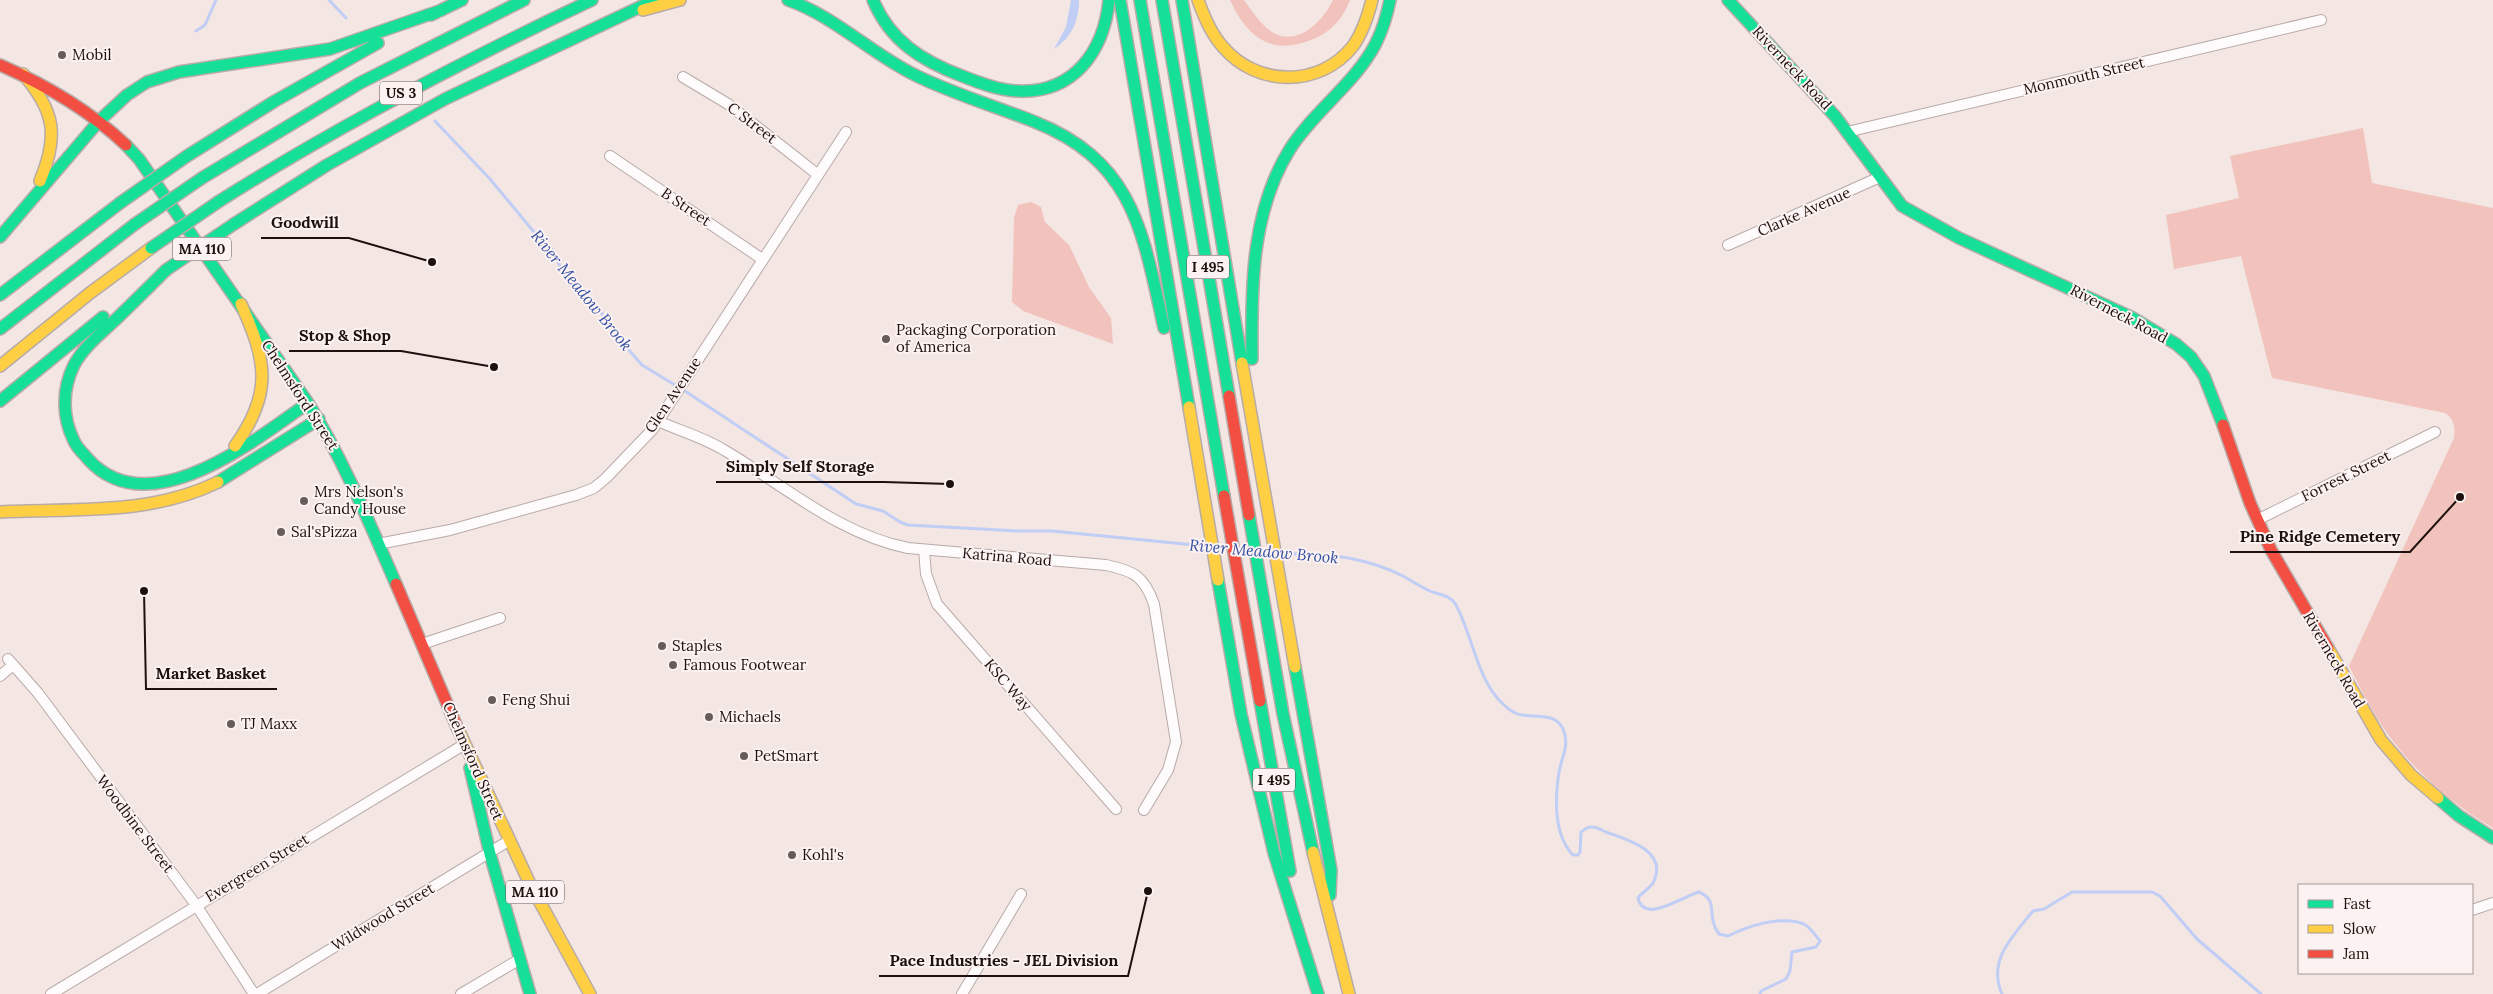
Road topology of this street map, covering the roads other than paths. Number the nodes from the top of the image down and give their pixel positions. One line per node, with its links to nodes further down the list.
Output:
1 (462, 0): 17 (main road)
2 (524, 0): 36 (main road, US 3, bridge)
3 (592, 0): 37 (main road, US 3, bridge)
4 (654, 0): 19 (main road)
5 (680, 0): 19 (main road)
6 (788, 0): 45 (main road)
7 (873, 0): 8 (main road)
8 (1109, 0)
9 (1120, 0): 45 (main road)
10 (1140, 0): 71 (main road, I 495)
11 (1162, 0): 63 (main road, I 495)
12 (1182, 0): 40 (main road)
13 (1198, 0): 14 (main road)
14 (1372, 0)
15 (1390, 0): 40 (main road)
16 (1728, 0): 25 (main road, Riverneck Road)
17 (442, 10): 23 (main road); 34 (main road, bridge)
18 (2321, 20): 25 (street, Monmouth Street)
19 (602, 24): 33 (main road, bridge)
20 (0, 65): 21 (main road, Chelmsford Street / MA 110)
21 (23, 74): 23 (main road, Chelmsford Street / MA 110); 29 (main road)
22 (683, 77): 27 (street, C Street)
23 (99, 121): 29 (main road); 35 (main road, Chelmsford Street / MA 110)
24 (846, 132): 27 (street, Glen Avenue)
25 (1847, 132): 28 (main road, Riverneck Road)
26 (610, 156): 32 (street, B Street)
27 (817, 174): 32 (street, Glen Avenue)
28 (1880, 177): 31 (street, Clarke Avenue); 47 (main road, Riverneck Road)
29 (27, 205): 30 (main road)
30 (0, 237)
31 (1728, 245)
32 (762, 259): 42 (street, Glen Avenue)
33 (166, 270): 38 (main road); 44 (main road)
34 (0, 295)
35 (241, 304): 39 (main road, Chelmsford Street / MA 110); 44 (main road)
36 (0, 329)
37 (0, 366)
38 (0, 401)
39 (308, 403): 41 (main road, Chelmsford Street / MA 110); 44 (main road)
40 (1249, 403): 63 (main road)
41 (319, 419): 46 (main road); 48 (main road, Chelmsford Street / MA 110)
42 (658, 421): 48 (street, Glen Avenue); 49 (street, Katrina Road)
43 (2435, 432): 47 (street, Forrest Street)
44 (223, 460)
45 (1200, 470): 71 (main road)
46 (0, 512)
47 (2257, 520): 56 (main road, Riverneck Road)
48 (378, 544): 51 (main road, Chelmsford Street / MA 110)
49 (924, 550): 54 (street, KSC Way); 55 (street, Katrina Road)
50 (500, 618): 51 (street)
51 (422, 644): 53 (main road, Chelmsford Street / MA 110)
52 (0, 676): 61 (street, Woodbine Street)
53 (465, 744): 57 (main road, Chelmsford Street / MA 110); 58 (main road); 61 (street, Evergreen Street)
54 (1116, 809)
55 (1144, 810)
56 (2493, 838)
57 (510, 840): 58 (street, Wildwood Street); 69 (main road, Chelmsford Street / MA 110)
58 (490, 854): 64 (main road); 66 (street, Wildwood Street)
59 (1021, 894): 70 (street)
60 (2493, 903): 62 (street)
61 (196, 905): 65 (street, Evergreen Street); 66 (street, Woodbine Street)
62 (2473, 910)
63 (1329, 919): 72 (main road, I 495)
64 (520, 959): 67 (street); 68 (main road)
65 (51, 994)
66 (255, 994)
67 (461, 994)
68 (530, 994)
69 (590, 994)
70 (962, 994)
71 (1318, 994)
72 (1349, 994)

